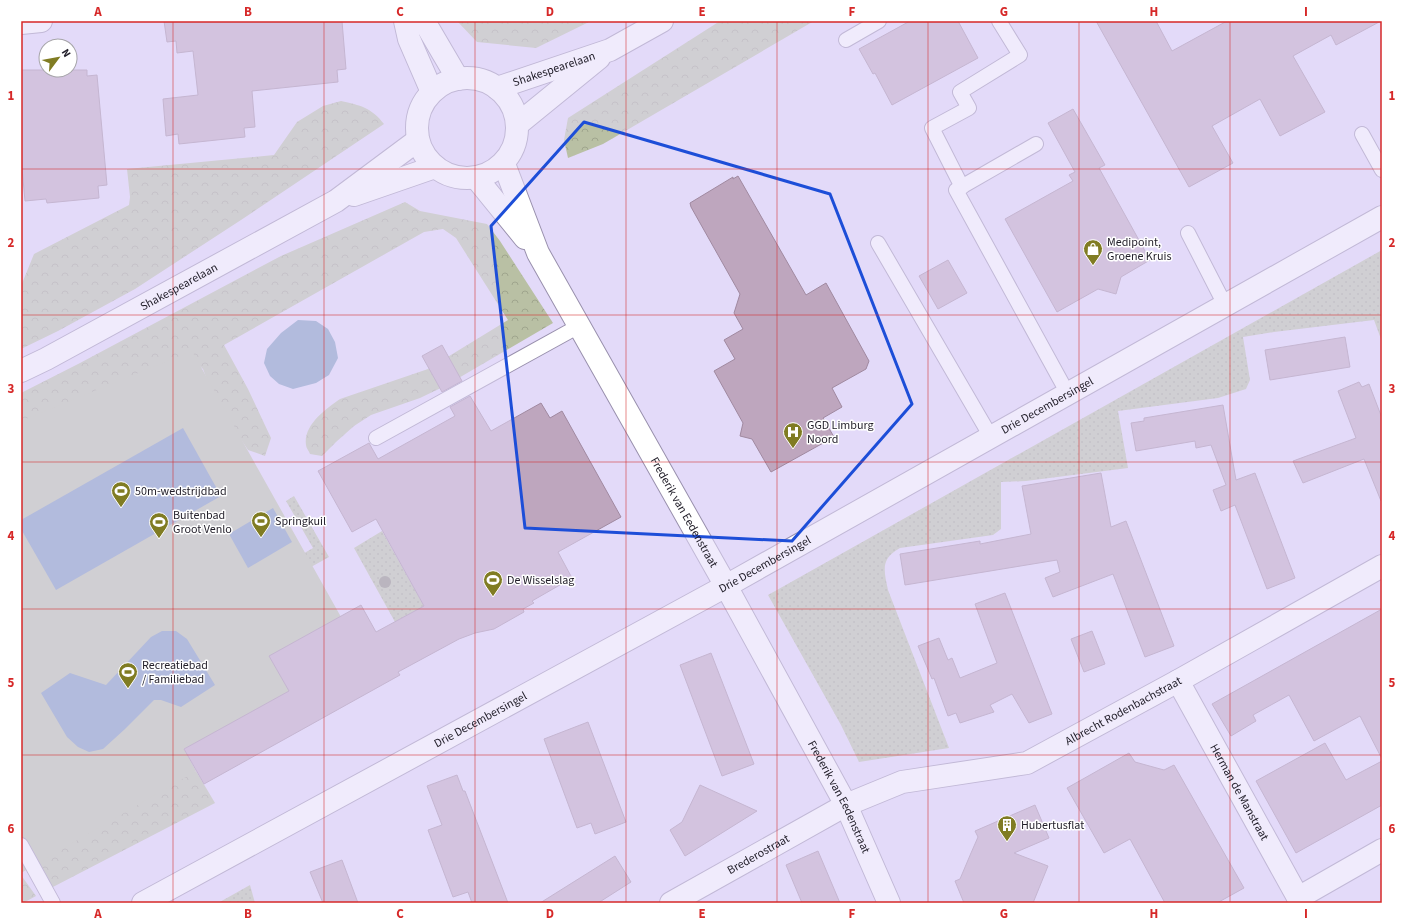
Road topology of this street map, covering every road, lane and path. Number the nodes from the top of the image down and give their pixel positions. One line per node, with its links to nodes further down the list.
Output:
1 (41, 21): 7 (street)
2 (405, 21): 12 (street)
3 (424, 21): 10 (street)
4 (662, 21): 9 (street, Shakespearelaan)
5 (879, 21): 8 (lane)
6 (999, 21): 21 (lane)
7 (21, 23)
8 (846, 40)
9 (610, 50): 11 (street, Shakespearelaan); 13 (street, Shakespearelaan)
10 (458, 79): 11 (street); 12 (street)
11 (497, 88): 13 (street)
12 (432, 92): 15 (street)
13 (518, 124): 17 (street)
14 (1362, 134): 19 (lane)
15 (418, 140): 18 (street); 22 (street, Shakespearelaan)
16 (1036, 144): 21 (lane)
17 (504, 164): 20 (street); 26 (street, Frederik van Eedenstraat)
18 (434, 167): 20 (street); 22 (street, Shakespearelaan)
19 (1382, 170)
20 (477, 178): 26 (street, Frederik van Eedenstraat)
21 (962, 187): 30 (lane)
22 (336, 201): 29 (street, Shakespearelaan)
23 (1382, 217): 27 (street, Drie Decembersingel)
24 (1188, 233): 27 (lane)
25 (878, 243): 31 (lane)
26 (538, 253): 28 (street, Frederik van Eedenstraat)
27 (1225, 305): 30 (street, Drie Decembersingel)
28 (579, 326): 32 (lane); 34 (street, Frederik van Eedenstraat)
29 (21, 371)
30 (1068, 394): 31 (street, Drie Decembersingel)
31 (991, 437): 34 (street, Drie Decembersingel)
32 (376, 438)
33 (1382, 566): 35 (street, Albrecht Rodenbachstraat)
34 (726, 586): 36 (street, Frederik van Eedenstraat); 41 (street, Drie Decembersingel)
35 (1178, 681): 36 (street, Albrecht Rodenbachstraat); 39 (street, Herman de Manstraat)
36 (846, 805): 42 (street, Brederostraat); 43 (street, Frederik van Eedenstraat)
37 (21, 845): 40 (lane)
38 (1382, 850): 39 (street)
39 (1299, 900)
40 (53, 903)
41 (143, 903)
42 (671, 903)
43 (889, 903)

